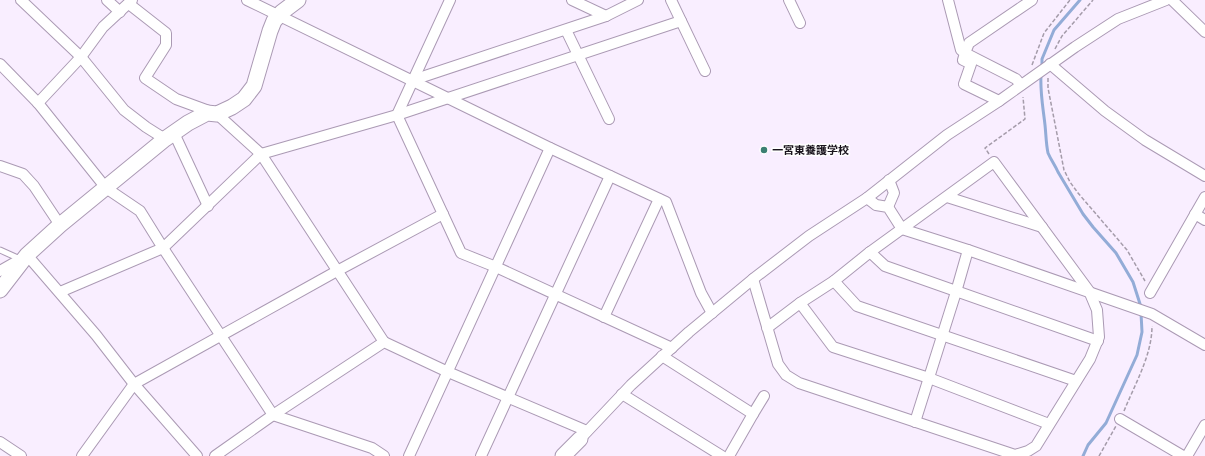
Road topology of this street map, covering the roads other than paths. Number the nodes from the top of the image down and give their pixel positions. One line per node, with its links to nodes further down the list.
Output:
1 (21, 0): 26 (street)
2 (107, 0): 17 (street)
3 (247, 0): 18 (street)
4 (298, 0): 18 (street)
5 (450, 0): 30 (street)
6 (572, 0): 19 (street)
7 (638, 0): 19 (street)
8 (671, 0): 20 (street)
9 (789, 0): 21 (street)
10 (948, 0): 24 (street)
11 (1032, 0): 24 (street)
12 (1148, 0): 16 (street)
13 (1166, 0): 16 (street)
14 (1172, 0): 23 (street)
15 (131, 2): 17 (street); 35 (street)
16 (1142, 9): 28 (street)
17 (120, 12): 26 (street)
18 (279, 15): 30 (street); 35 (street)
19 (606, 16): 22 (street)
20 (681, 20): 25 (street); 29 (street)
21 (800, 23)
22 (566, 30): 25 (street); 30 (street)
23 (1205, 32)
24 (965, 53): 31 (street); 33 (street)
25 (578, 55): 32 (street); 37 (street)
26 (81, 57): 34 (street); 38 (street)
27 (0, 64): 34 (street)
28 (1049, 65): 31 (street); 43 (street)
29 (705, 71)
30 (413, 80): 32 (street); 36 (street)
31 (1021, 85): 33 (street)
32 (449, 98): 36 (street); 39 (street)
33 (998, 101): 44 (street)
34 (38, 103): 45 (street)
35 (217, 114): 38 (street); 40 (street)
36 (397, 115): 40 (street); 52 (street)
37 (609, 119)
38 (169, 136): 45 (street); 50 (street)
39 (550, 148): 42 (street); 63 (street)
40 (261, 154): 50 (street); 65 (street)
41 (0, 166): 55 (street)
42 (610, 176): 49 (street); 73 (street)
43 (1205, 176)
44 (889, 180): 48 (street); 51 (street)
45 (106, 188): 55 (street); 58 (street)
46 (947, 197): 56 (street); 56 (street); 57 (street)
47 (1205, 197): 53 (street)
48 (867, 198): 51 (street); 66 (street)
49 (659, 199): 75 (street); 76 (street)
50 (208, 206): 58 (street)
51 (888, 207): 57 (street)
52 (443, 214): 63 (street); 65 (street)
53 (1195, 214): 54 (street); 72 (street)
54 (1205, 220)
55 (60, 225): 62 (street)
56 (1042, 227): 69 (street)
57 (902, 230): 60 (street); 61 (street)
58 (163, 248): 70 (street); 79 (street)
59 (0, 250): 62 (lane)
60 (968, 250): 69 (street); 71 (street)
61 (870, 252): 67 (street); 71 (street)
62 (24, 257): 64 (street); 68 (street); 70 (street)
63 (496, 267): 73 (street); 85 (street)
64 (0, 271)
65 (337, 271): 79 (street); 81 (street)
66 (753, 279): 75 (street); 77 (street)
67 (834, 281): 74 (street); 78 (street)
68 (0, 290)
69 (1089, 291): 80 (street); 82 (street)
70 (60, 292): 88 (street)
71 (956, 292): 78 (street); 80 (street)
72 (1150, 293)
73 (556, 294): 76 (street); 91 (street)
74 (800, 303): 77 (street); 86 (street)
75 (712, 313): 83 (street)
76 (604, 317): 83 (street)
77 (767, 328): 95 (street)
78 (942, 335): 86 (street); 87 (street)
79 (220, 336): 88 (street); 93 (street)
80 (1098, 341): 87 (street)
81 (384, 342): 85 (street); 93 (street)
82 (1205, 345)
83 (672, 348): 84 (street)
84 (662, 356): 89 (street); 92 (street)
85 (448, 372): 91 (street); 105 (street)
86 (929, 378): 95 (street); 96 (street)
87 (1076, 381): 96 (street)
88 (134, 384): 101 (street); 102 (street)
89 (622, 394): 98 (street); 108 (street)
90 (764, 396): 92 (street)
91 (508, 398): 98 (street); 106 (street)
92 (753, 414): 109 (street)
93 (273, 415): 103 (street); 104 (street)
94 (1120, 419): 110 (street)
95 (915, 422): 96 (street)
96 (1049, 424)
97 (1205, 425): 111 (street)
98 (584, 435): 107 (street)
99 (0, 442): 100 (street)
100 (21, 456)
101 (82, 456)
102 (197, 456)
103 (215, 456)
104 (384, 456)
105 (409, 456)
106 (481, 456)
107 (563, 456)
108 (722, 456)
109 (729, 456)
110 (1183, 456)
111 (1187, 456)

